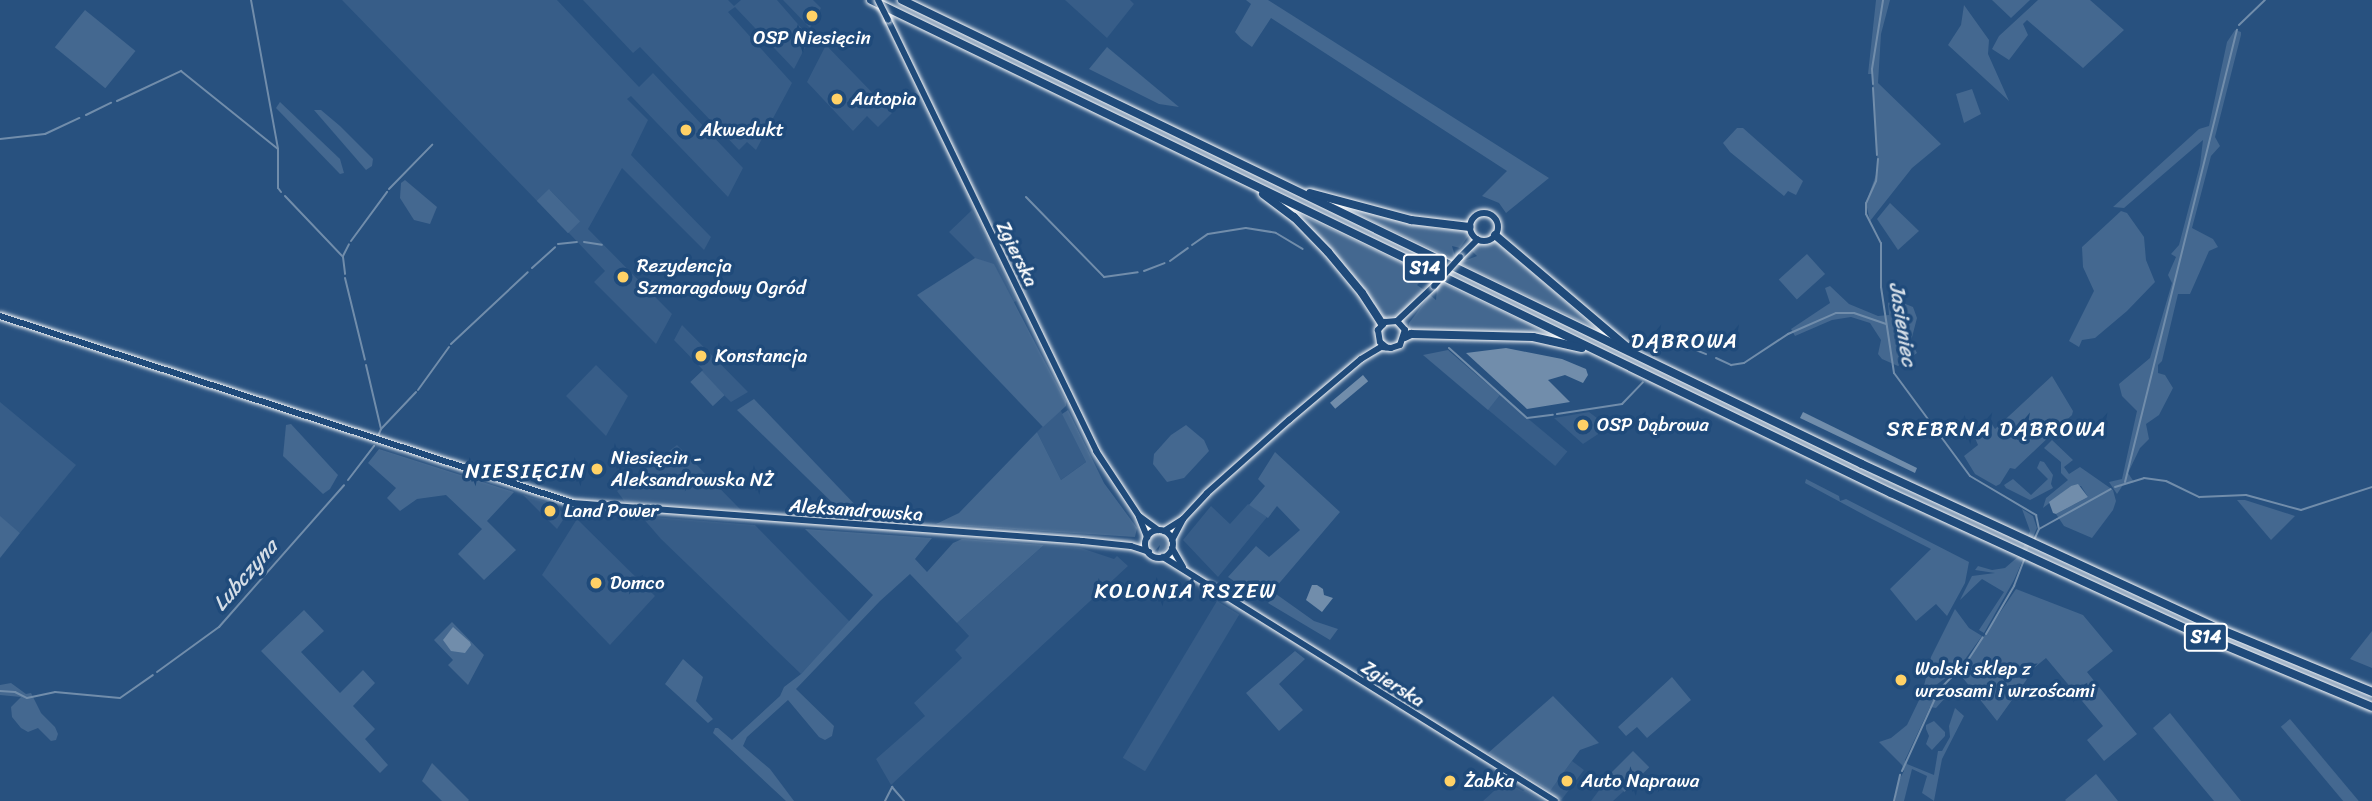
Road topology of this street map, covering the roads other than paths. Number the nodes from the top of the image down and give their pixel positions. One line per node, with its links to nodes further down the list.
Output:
1 (872, 0): 4 (highway, S14)
2 (878, 0): 18 (main road, Zgierska, bridge)
3 (902, 0): 5 (highway, S14)
4 (1247, 182): 11 (highway); 15 (highway, S14)
5 (1285, 185): 6 (highway); 16 (highway, S14)
6 (1473, 233): 7 (main road); 7 (main road); 8 (main road, bridge)
7 (1495, 235): 16 (highway)
8 (1415, 307): 10 (main road); 12 (main road)
9 (0, 316): 23 (main road, Aleksandrowska)
10 (1396, 321): 11 (main road); 12 (main road)
11 (1382, 324): 13 (main road)
12 (1404, 332): 14 (main road); 15 (highway)
13 (1378, 338): 14 (main road); 17 (main road)
14 (1387, 347): 17 (main road)
15 (1603, 354): 28 (highway, S14)
16 (1641, 357): 27 (highway, S14)
17 (1361, 359): 19 (main road)
18 (1139, 516): 20 (main road, Zgierska); 21 (main road, Zgierska)
19 (1182, 519): 20 (main road); 22 (main road)
20 (1161, 530): 21 (main road); 22 (main road)
21 (1147, 538): 23 (main road, Aleksandrowska); 24 (main road)
22 (1172, 544): 25 (main road); 26 (main road, Zgierska)
23 (1131, 546): 24 (main road, Aleksandrowska)
24 (1149, 552): 25 (main road)
25 (1163, 557): 26 (main road, Zgierska)
26 (1183, 567): 29 (main road, Zgierska)
27 (2372, 692)
28 (2372, 707)
29 (1555, 801)

